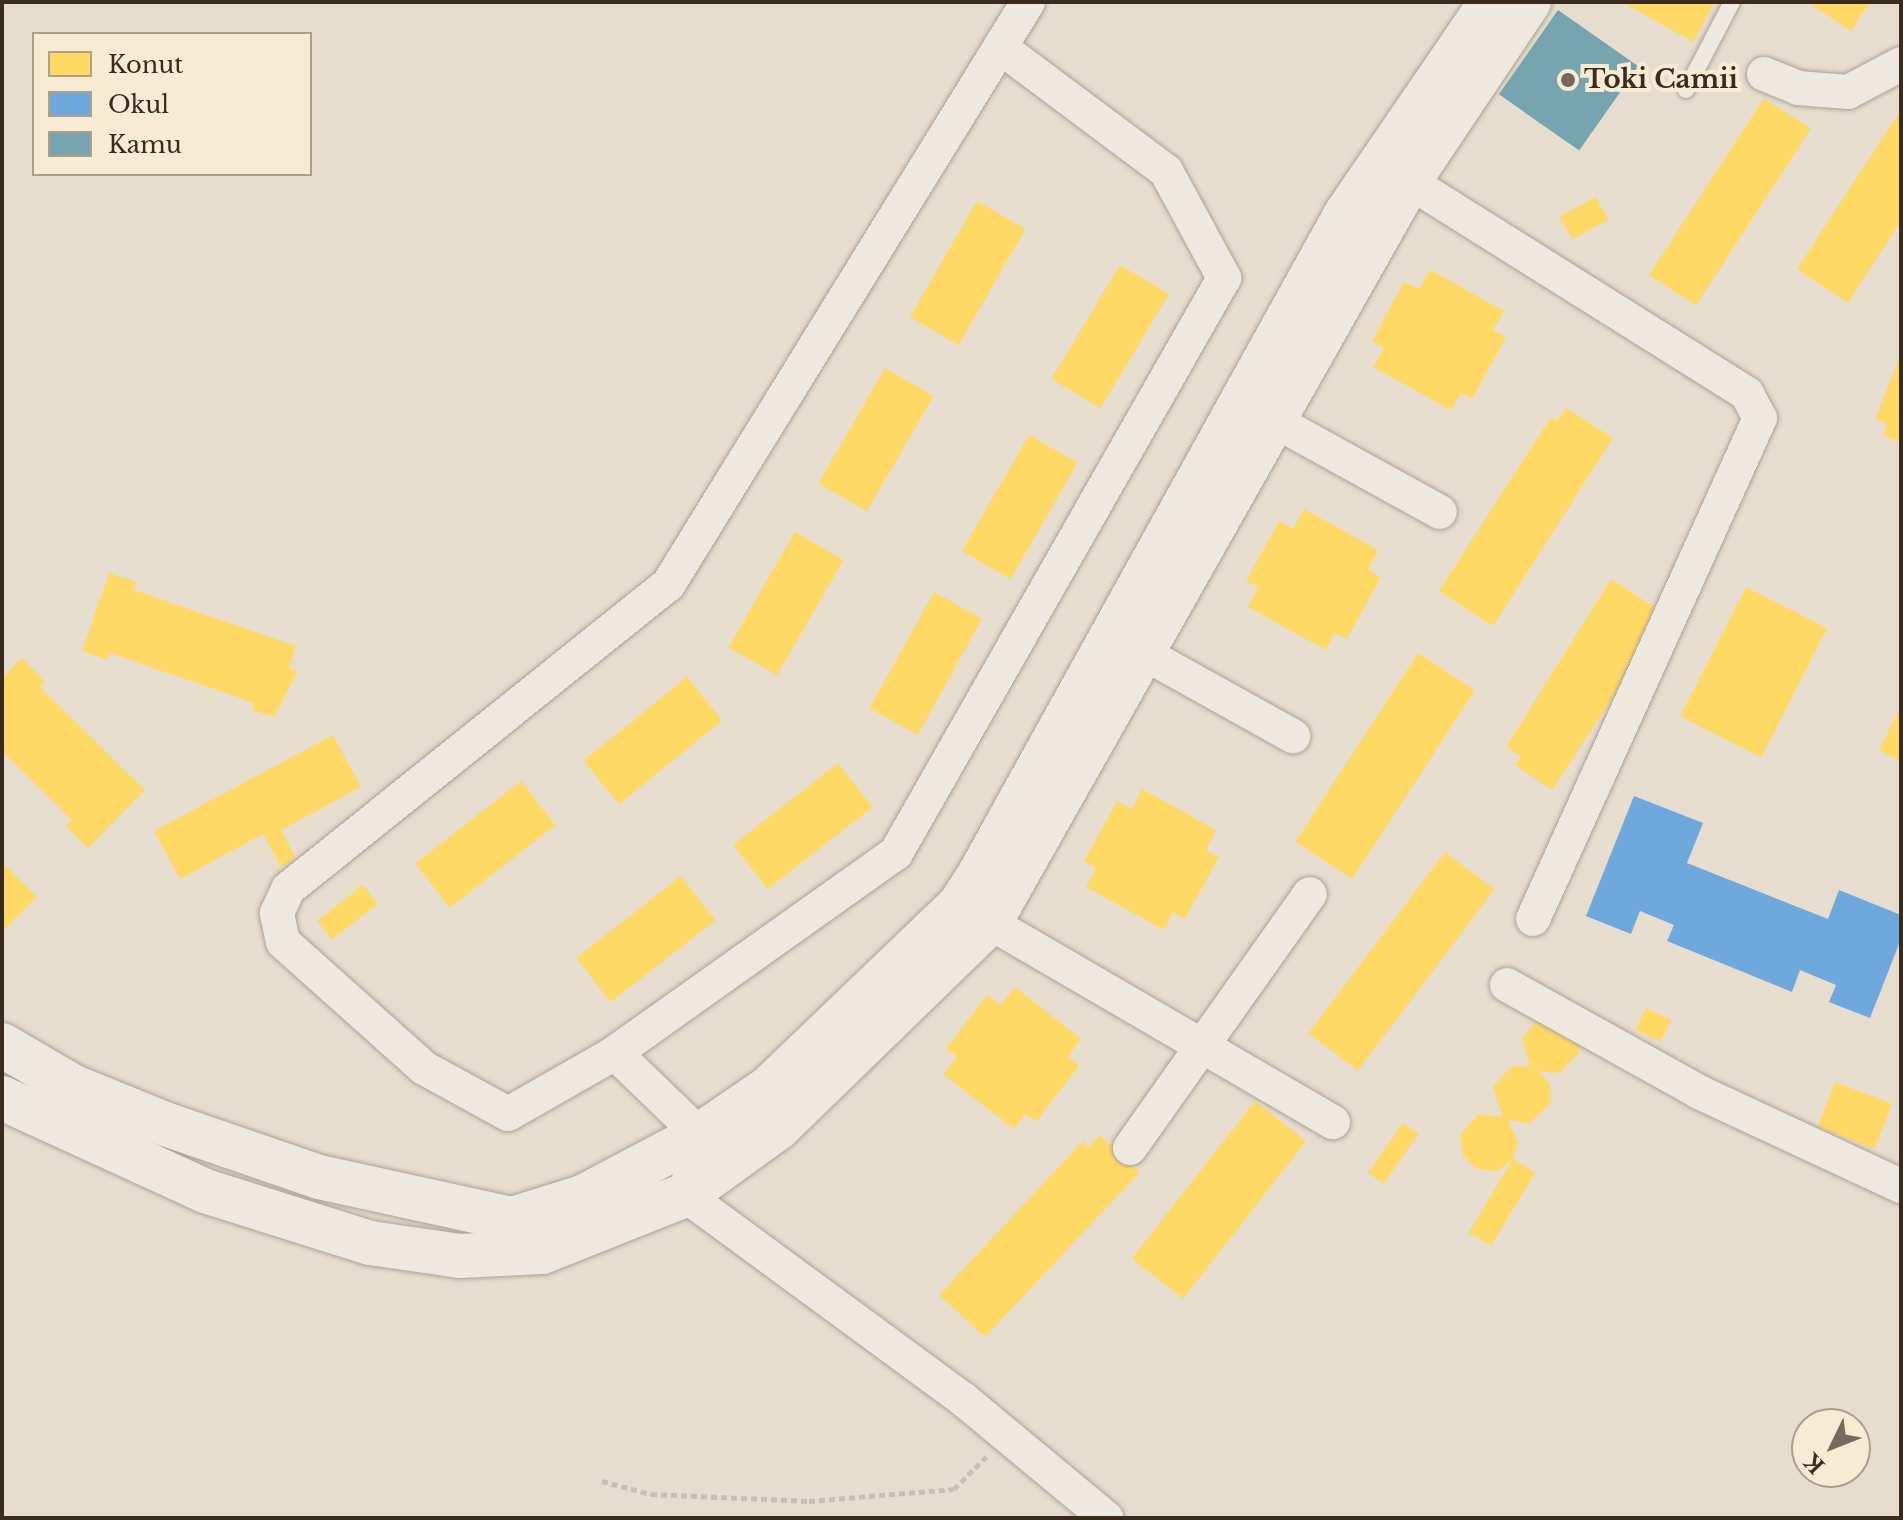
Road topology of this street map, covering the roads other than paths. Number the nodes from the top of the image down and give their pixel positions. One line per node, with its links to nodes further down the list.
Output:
1 (1028, 2): 5 (street)
2 (1491, 2): 9 (street)
3 (1529, 2): 9 (street)
4 (1732, 2): 8 (lane)
5 (1000, 47): 20 (street); 20 (street)
6 (1901, 64): 7 (street)
7 (1764, 74)
8 (1686, 90)
9 (1394, 172): 10 (street); 16 (street)
10 (1256, 410): 11 (street); 12 (street)
11 (1440, 512)
12 (1126, 644): 13 (street); 15 (street)
13 (1293, 736)
14 (1310, 894): 19 (street)
15 (974, 914): 19 (street); 23 (street); 26 (street)
16 (1533, 919)
17 (1507, 985): 25 (street)
18 (2, 1045): 23 (street)
19 (1201, 1047): 22 (street); 24 (street)
20 (615, 1053): 23 (street)
21 (2, 1098): 26 (street)
22 (1333, 1122)
23 (700, 1135): 26 (street)
24 (1130, 1148)
25 (1901, 1186)
26 (685, 1195): 27 (street)
27 (1106, 1518)

